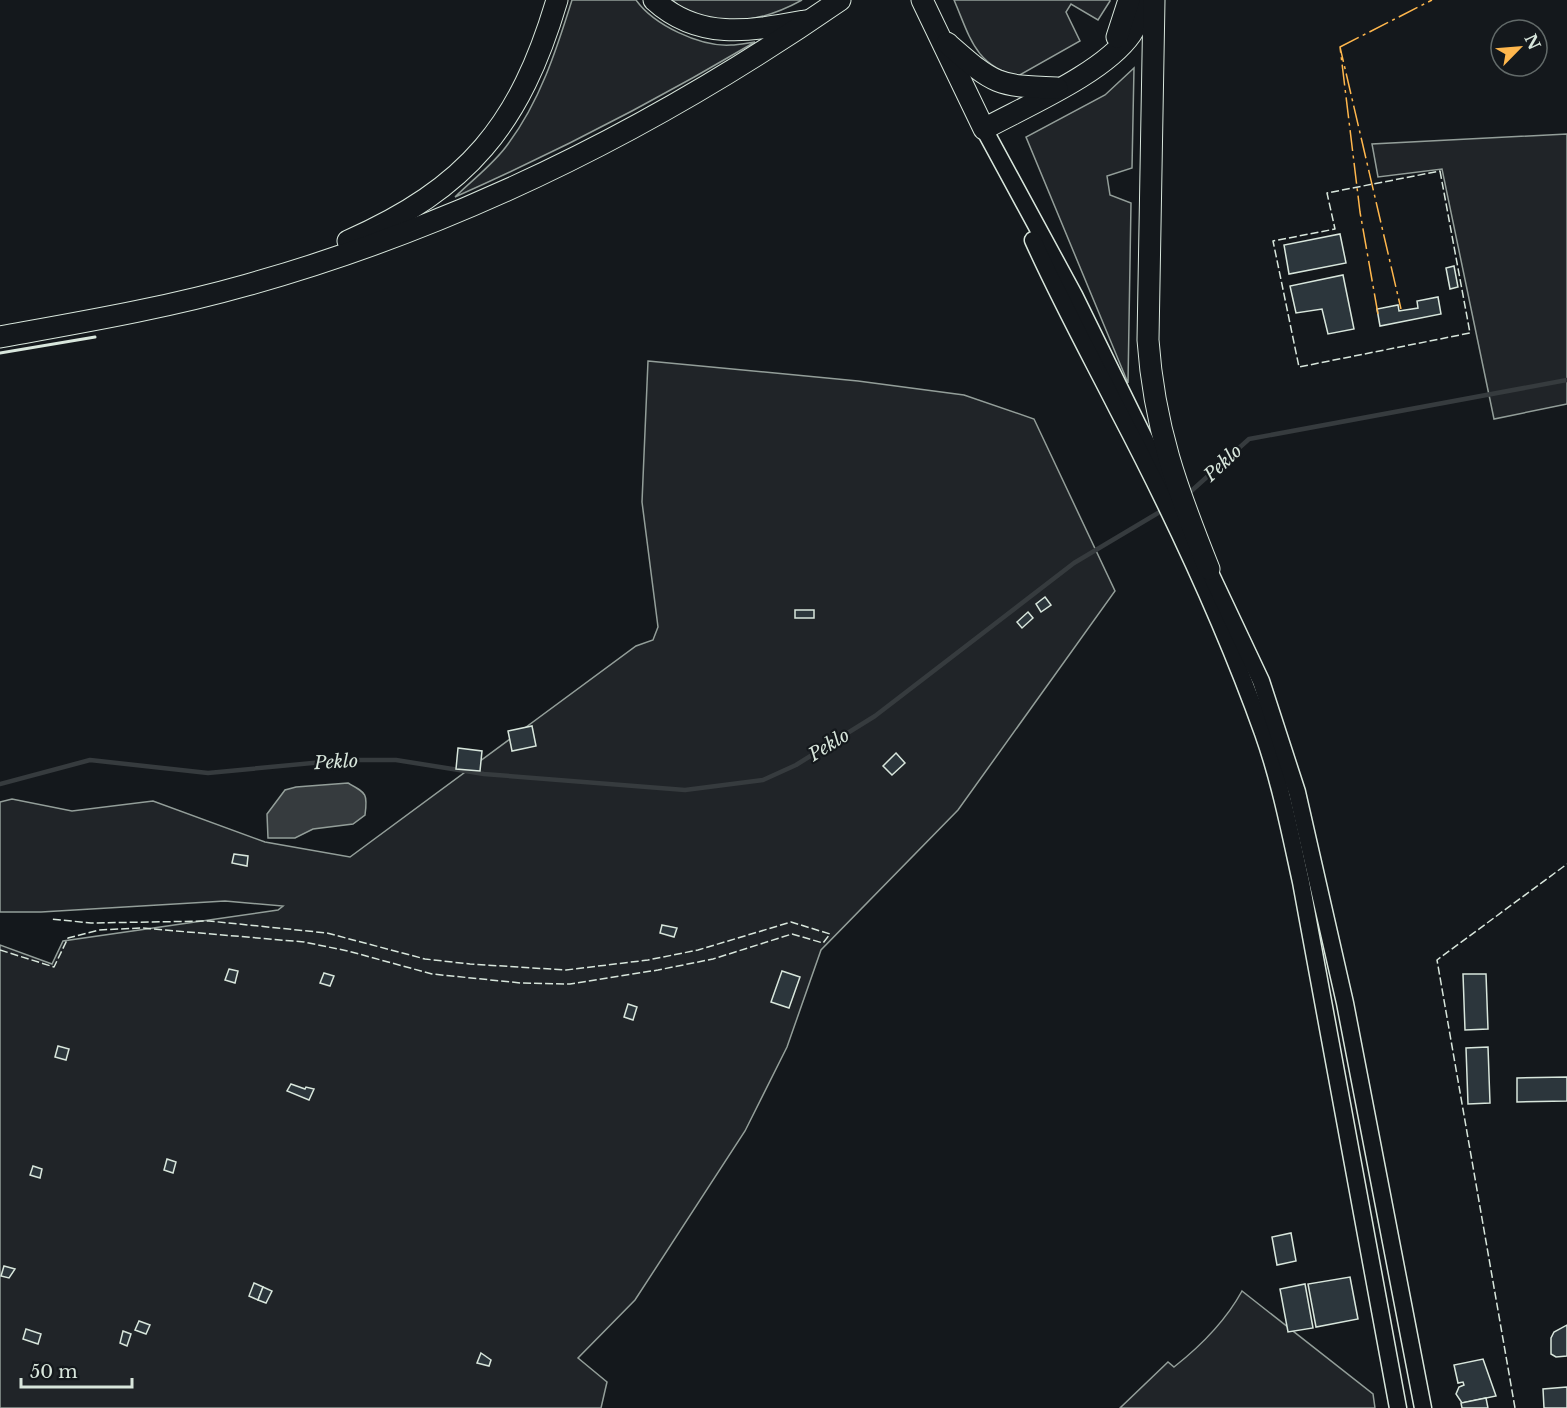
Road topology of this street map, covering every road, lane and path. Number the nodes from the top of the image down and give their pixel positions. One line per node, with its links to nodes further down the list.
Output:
1 (557, 0): 13 (main road)
2 (654, 0): 8 (main road)
3 (840, 0): 8 (main road)
4 (922, 0): 9 (main road)
5 (1128, 0): 10 (main road)
6 (1145, 0): 10 (main road)
7 (1154, 0): 15 (main road)
8 (811, 20): 13 (main road)
9 (940, 37): 11 (main road); 12 (main road)
10 (1082, 75): 11 (main road)
11 (1060, 88): 12 (main road)
12 (984, 129): 15 (street)
13 (246, 286): 14 (main road)
14 (0, 337)
15 (1161, 472): 16 (main road)
16 (1183, 523): 17 (main road); 18 (street)
17 (1209, 569): 19 (street)
18 (1398, 1408)
19 (1423, 1408)

